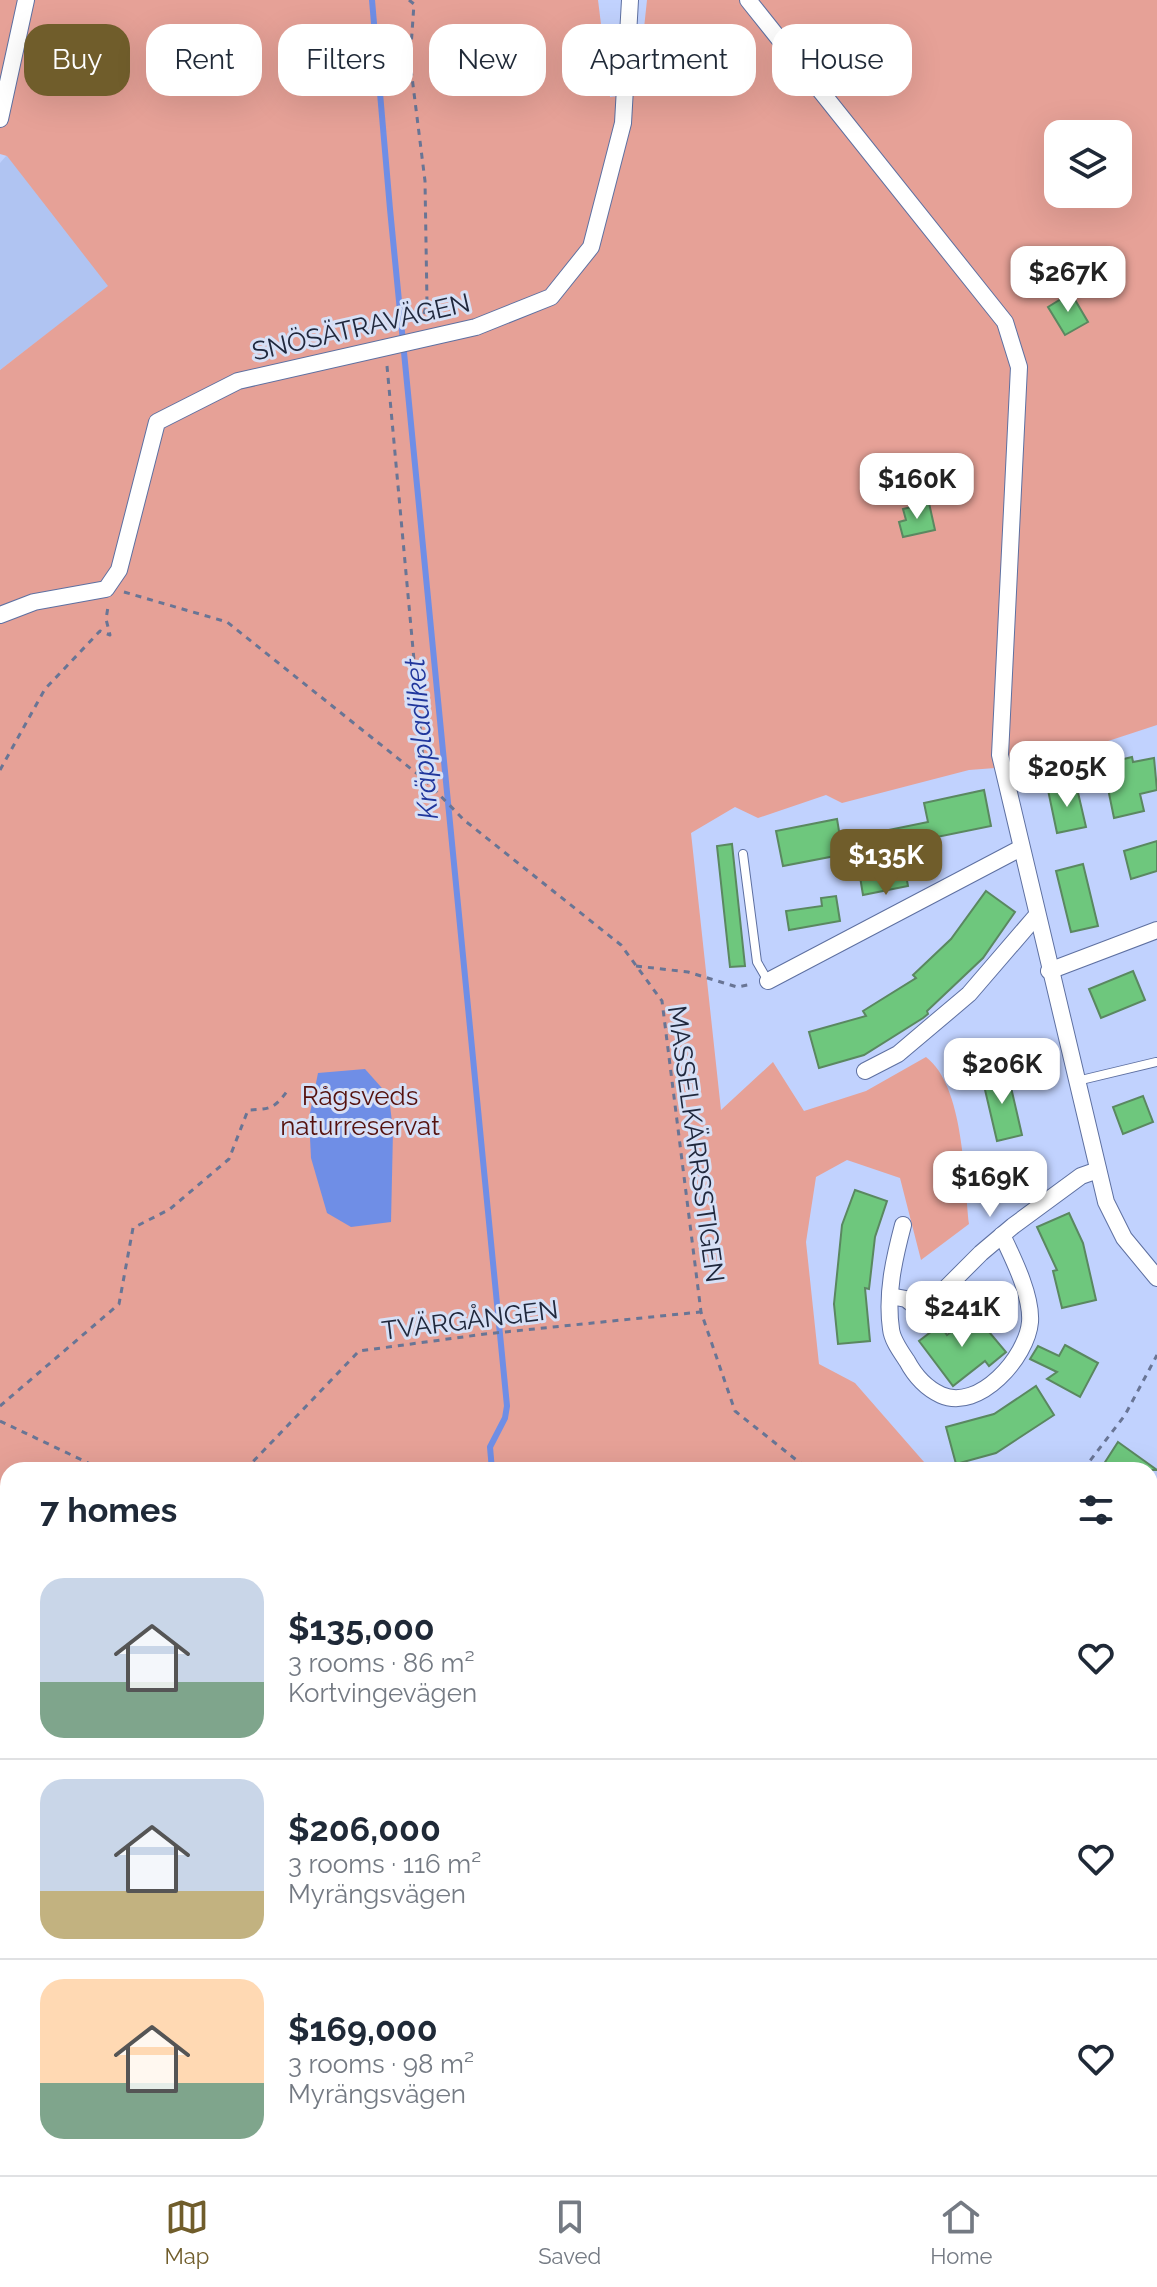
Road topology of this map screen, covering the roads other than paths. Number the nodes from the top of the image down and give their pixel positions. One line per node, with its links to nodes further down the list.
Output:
1 (26, 0): 4 (street)
2 (630, 0): 5 (street, SNÖSÄTRAVÄGEN)
3 (748, 0): 6 (street)
4 (0, 119)
5 (0, 615)
6 (1021, 848): 8 (street); 11 (street)
7 (743, 854): 11 (lane)
8 (1037, 915): 10 (street); 13 (street)
9 (1157, 930): 10 (street)
10 (1049, 971): 14 (street)
11 (768, 981)
12 (1156, 1062): 14 (lane)
13 (865, 1071)
14 (1076, 1081): 15 (street)
15 (1098, 1170): 17 (street); 18 (street)
16 (903, 1225): 19 (street)
17 (1002, 1235): 19 (street); 19 (street)
18 (1157, 1278)
19 (890, 1296)

